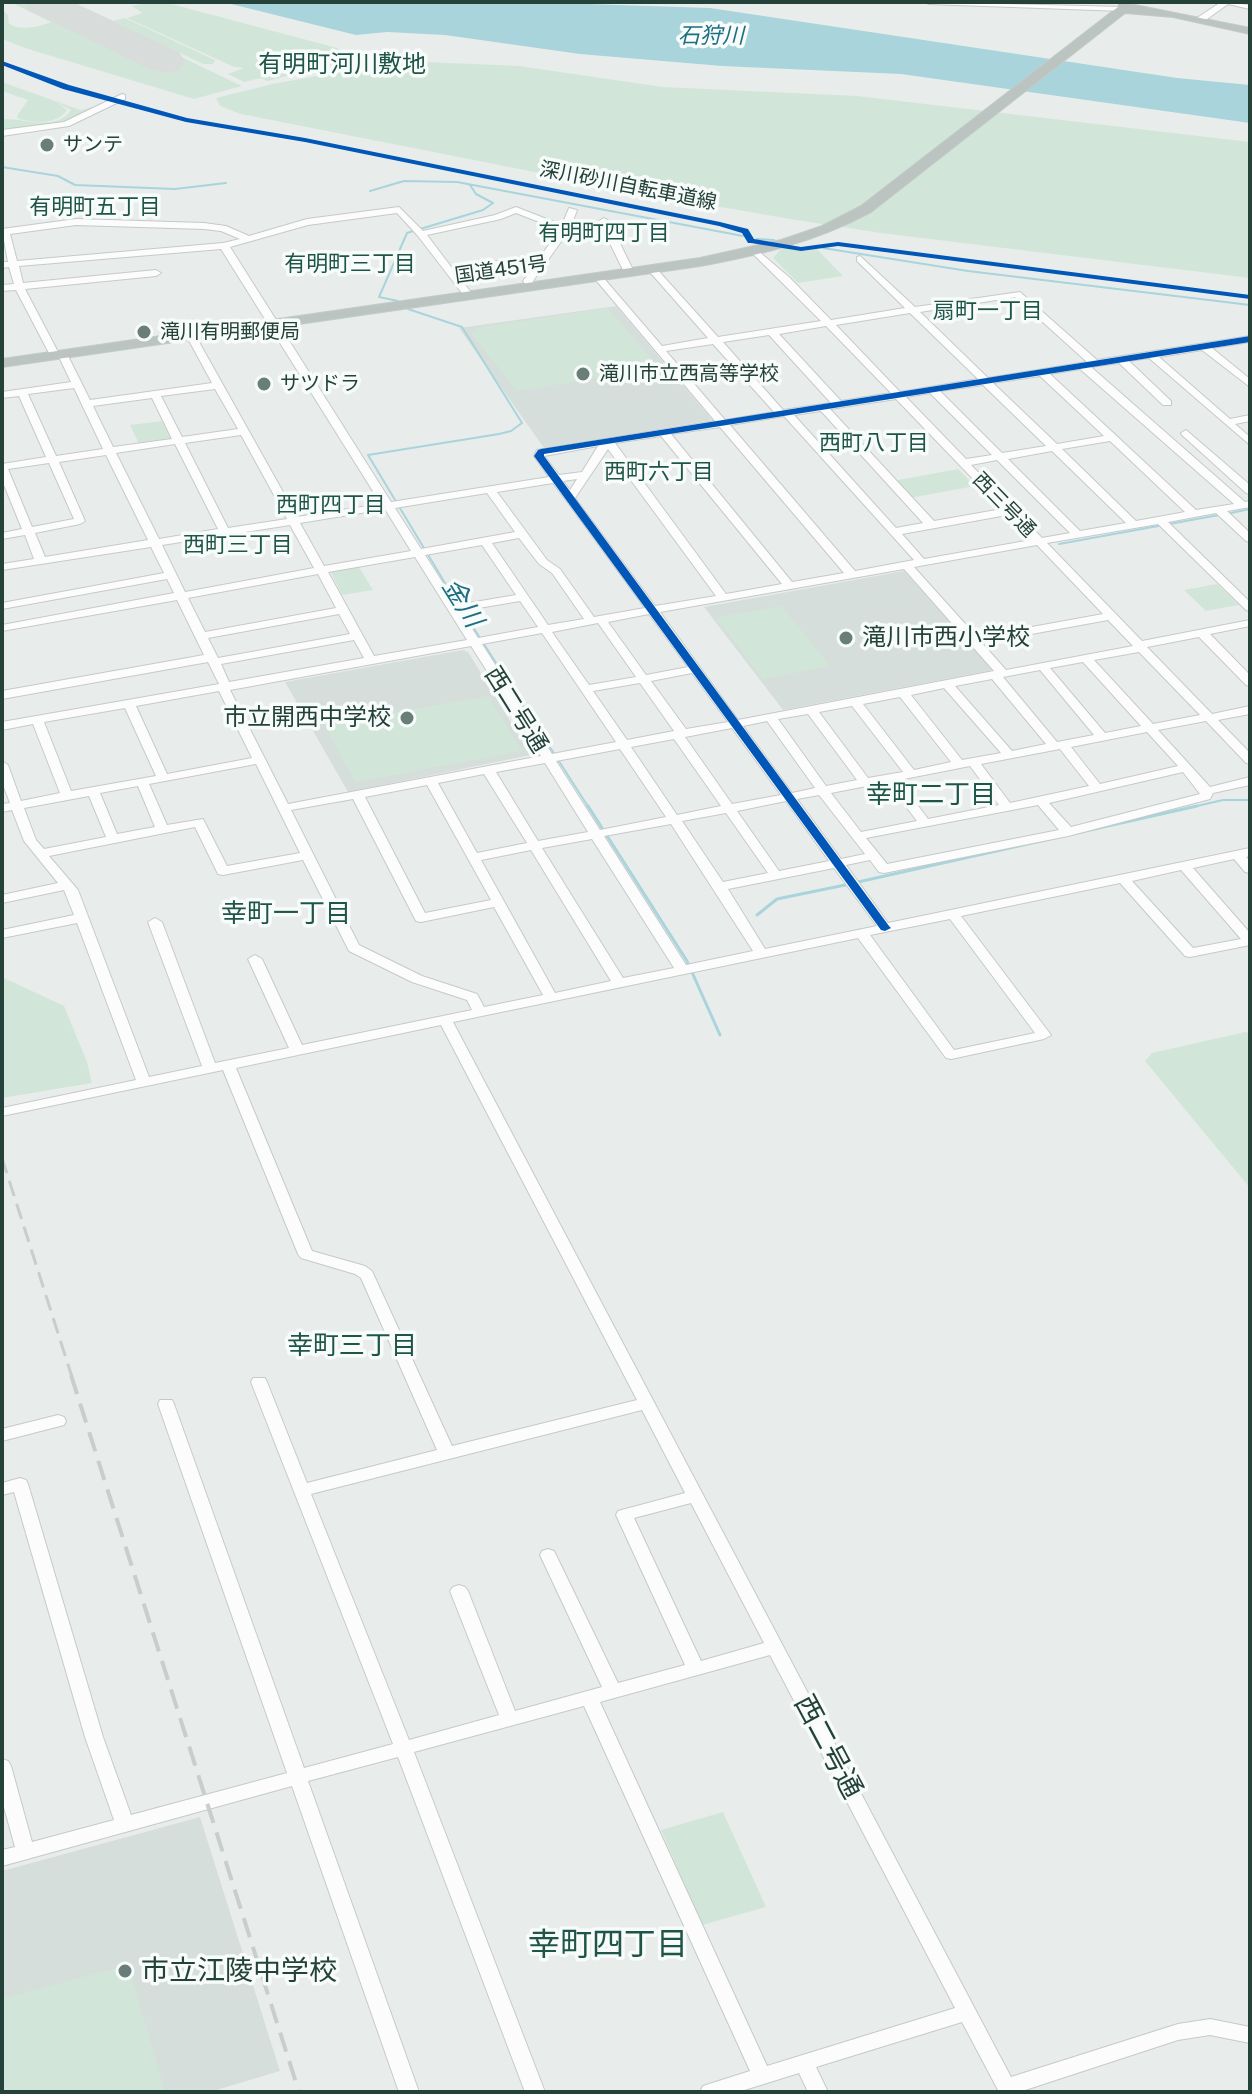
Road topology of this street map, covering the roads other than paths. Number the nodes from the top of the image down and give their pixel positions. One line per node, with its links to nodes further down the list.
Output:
1 (929, 2): 3 (street)
2 (1227, 2): 6 (street); 7 (street)
3 (1004, 4): 4 (street)
4 (1053, 4): 5 (street)
5 (1124, 5): 7 (highway); 18 (highway, 国道451号)
6 (1250, 7)
7 (1200, 20): 8 (highway)
8 (1250, 31)
9 (122, 97): 10 (street)
10 (2, 133)
11 (572, 210): 13 (street)
12 (604, 221): 24 (street)
13 (565, 229): 15 (street); 19 (street)
14 (3, 232): 16 (street); 21 (street)
15 (421, 234): 16 (street); 23 (street)
16 (251, 240): 17 (street)
17 (224, 246): 21 (street); 33 (street, 西二号通)
18 (756, 252): 22 (highway, 国道451号); 32 (street, 西三号通)
19 (544, 257): 23 (street); 28 (street)
20 (860, 259): 31 (street)
21 (7, 264): 27 (street)
22 (652, 269): 24 (highway, 国道451号); 37 (street)
23 (448, 271): 30 (street)
24 (629, 272): 26 (highway, 国道451号)
25 (156, 273): 27 (street)
26 (598, 277): 28 (highway, 国道451号); 39 (street)
27 (19, 286): 29 (street); 40 (street)
28 (531, 286): 30 (highway, 国道451号)
29 (2, 288)
30 (468, 295): 33 (highway, 国道451号)
31 (912, 310): 32 (street); 44 (street); 46 (street)
32 (827, 323): 34 (street); 54 (street, 西三号通)
33 (272, 324): 35 (highway, 国道451号); 81 (street, 西二号通)
34 (771, 331): 37 (street); 57 (street)
35 (191, 335): 40 (highway, 国道451号); 49 (street)
36 (1250, 339): 38 (street)
37 (715, 340): 39 (street); 59 (street)
38 (1204, 346): 41 (street); 48 (street)
39 (659, 349): 62 (street)
40 (59, 354): 43 (highway, 国道451号); 47 (street)
41 (1151, 355): 42 (street); 61 (street)
42 (1121, 359): 44 (street); 55 (street)
43 (2, 363)
44 (1089, 365): 45 (street); 82 (street)
45 (1042, 372): 46 (street); 66 (street)
46 (985, 382): 50 (street); 70 (street)
47 (78, 384): 51 (street); 56 (street)
48 (1250, 384)
49 (219, 385): 52 (street); 63 (street)
50 (933, 390): 54 (street); 72 (street)
51 (22, 392): 53 (street); 73 (street)
52 (155, 394): 56 (street); 67 (street)
53 (2, 395)
54 (898, 395): 57 (street); 74 (street, 西三号通)
55 (1167, 403)
56 (87, 404): 71 (street)
57 (839, 405): 58 (street)
58 (823, 407): 59 (street); 88 (street)
59 (784, 414): 62 (street); 92 (street)
60 (1250, 418): 61 (street)
61 (1228, 422): 69 (street)
62 (723, 423): 64 (street); 107 (street)
63 (245, 431): 67 (street); 86 (street)
64 (663, 432): 68 (street); 108 (street)
65 (1186, 433): 79 (street)
66 (1112, 438): 70 (street); 85 (street)
67 (179, 441): 71 (street); 90 (street)
68 (608, 442): 76 (street); 77 (street); 111 (street)
69 (1250, 442)
70 (1054, 448): 72 (street); 89 (street)
71 (110, 451): 73 (street); 98 (street)
72 (998, 457): 74 (street); 94 (street)
73 (51, 460): 75 (street); 91 (street)
74 (963, 463): 84 (street, 西三号通)
75 (2, 467): 91 (street)
76 (588, 474): 77 (street); 80 (street)
77 (555, 478): 78 (street); 80 (street)
78 (489, 489): 81 (street); 93 (street)
79 (1250, 491)
80 (570, 498): 116 (street)
81 (386, 504): 86 (street); 100 (street, 西二号通)
82 (1246, 505): 83 (street)
83 (1219, 510): 85 (street); 96 (street)
84 (1010, 511): 88 (street); 99 (street, 西三号通)
85 (1193, 514): 87 (street)
86 (292, 520): 90 (street); 105 (street)
87 (1160, 520): 89 (street); 113 (street)
88 (931, 525): 92 (street)
89 (1134, 525): 94 (street)
90 (224, 531): 98 (street)
91 (29, 532): 95 (street); 101 (street)
92 (892, 532): 102 (street)
93 (522, 534): 97 (street); 118 (street)
94 (1078, 535): 99 (street)
95 (2, 536)
96 (1250, 539)
97 (485, 541): 100 (street); 110 (street)
98 (155, 542): 101 (street); 106 (street)
99 (1040, 542): 102 (street); 117 (street, 西三号通)
100 (418, 553): 105 (street); 114 (street, 西二号通)
101 (41, 561): 104 (street)
102 (922, 563): 103 (street)
103 (907, 566): 107 (street); 125 (street)
104 (2, 567)
105 (321, 570): 109 (street); 115 (street)
106 (172, 575): 109 (street); 112 (street)
107 (853, 576): 108 (street)
108 (790, 587): 111 (street)
109 (182, 596): 120 (street); 123 (street)
110 (524, 597): 114 (street); 121 (street)
111 (724, 599): 116 (street)
112 (2, 606): 120 (street)
113 (1250, 608)
114 (453, 609): 126 (street, 西二号通)
115 (343, 610): 123 (street); 124 (street)
116 (654, 611): 118 (street); 132 (street)
117 (1111, 616): 125 (street); 127 (street, 西三号通)
118 (597, 622): 121 (street); 134 (street)
119 (1250, 623): 122 (street)
120 (6, 628)
121 (547, 630): 126 (street); 138 (street)
122 (1201, 632): 127 (street); 135 (street)
123 (202, 636): 129 (street)
124 (357, 636): 129 (street); 130 (street)
125 (974, 641): 133 (street)
126 (475, 643): 130 (street); 156 (street, 西二号通)
127 (1140, 646): 128 (street); 146 (street, 西三号通)
128 (1086, 658): 131 (street); 150 (street)
129 (214, 659): 137 (street); 140 (street)
130 (371, 661): 137 (street)
131 (1042, 666): 133 (street); 152 (street)
132 (696, 669): 134 (street); 148 (street)
133 (998, 674): 136 (street); 154 (street)
134 (645, 678): 138 (street); 151 (street)
135 (1250, 682)
136 (946, 683): 139 (street); 155 (street)
137 (224, 687): 142 (street); 157 (street)
138 (587, 689): 153 (street)
139 (902, 691): 141 (street); 159 (street)
140 (2, 695)
141 (854, 700): 143 (street); 163 (street)
142 (129, 704): 147 (street); 165 (street)
143 (811, 709): 145 (street); 169 (street)
144 (1250, 710): 146 (street)
145 (769, 716): 148 (street); 171 (street)
146 (1209, 718): 150 (street); 158 (street, 西三号通)
147 (37, 720): 149 (street); 175 (street)
148 (736, 723): 151 (street); 176 (street)
149 (2, 726)
150 (1149, 728): 152 (street); 161 (street)
151 (679, 734): 153 (street); 182 (street)
152 (1102, 737): 154 (street)
153 (624, 744): 156 (street); 183 (street)
154 (1058, 745): 155 (street); 170 (street)
155 (1008, 754): 159 (street)
156 (546, 759): 162 (street); 187 (street, 西二号通)
157 (260, 760): 165 (street); 181 (street)
158 (1250, 760)
159 (965, 762): 163 (street); 179 (street)
160 (2, 765): 178 (street)
161 (1185, 768): 170 (street); 173 (street)
162 (488, 770): 166 (street); 190 (street)
163 (910, 773): 164 (street)
164 (890, 777): 169 (street); 184 (street)
165 (163, 778): 168 (street)
166 (431, 781): 174 (street); 195 (street)
167 (1250, 781): 173 (street)
168 (142, 782): 172 (street); 185 (street)
169 (864, 782): 171 (street)
170 (1097, 788): 177 (street)
171 (822, 790): 176 (street); 188 (street)
172 (93, 791): 175 (street); 189 (street)
173 (1207, 791): 186 (street)
174 (357, 794): 181 (street); 204 (street)
175 (67, 796): 178 (street)
176 (789, 796): 182 (street); 196 (street)
177 (1041, 801): 179 (street); 186 (street)
178 (17, 806): 180 (street); 191 (street)
179 (1007, 807): 184 (street)
180 (2, 808)
181 (284, 808): 193 (street)
182 (727, 808): 183 (street); 199 (street)
183 (674, 818): 187 (street); 202 (street)
184 (925, 823): 188 (street)
185 (162, 829): 189 (street); 193 (street)
186 (1068, 832): 194 (street)
187 (595, 833): 190 (street); 214 (street, 西二号通)
188 (858, 836): 194 (street)
189 (113, 839): 191 (street)
190 (535, 845): 195 (street); 215 (street)
191 (39, 854): 201 (street)
192 (1243, 854): 197 (street); 198 (street)
193 (308, 855): 217 (street)
194 (872, 856): 196 (street)
195 (476, 857): 204 (street)
196 (839, 863): 199 (street); 208 (street)
197 (1184, 866): 200 (street); 211 (street)
198 (1250, 869)
199 (776, 876): 202 (street)
200 (1123, 879): 205 (street); 211 (street)
201 (68, 885): 203 (street); 206 (street)
202 (720, 887): 212 (street)
203 (2, 899)
204 (500, 902): 216 (street)
205 (953, 914): 208 (street); 209 (street)
206 (80, 918): 210 (street); 222 (street)
207 (155, 922): 221 (street)
208 (885, 928): 209 (street)
209 (861, 933): 212 (street)
210 (2, 934)
211 (1250, 941)
212 (761, 953): 214 (street)
213 (255, 959): 219 (street)
214 (682, 970): 215 (street)
215 (619, 983): 216 (street)
216 (551, 997): 217 (street)
217 (480, 1012): 218 (street)
218 (445, 1020): 219 (street); 225 (street, 西二号通)
219 (297, 1050): 220 (street)
220 (228, 1065): 221 (street); 229 (street)
221 (210, 1069): 222 (street)
222 (144, 1083): 223 (street)
223 (2, 1112)
224 (259, 1382): 231 (street)
225 (647, 1403): 229 (street); 232 (street, 西二号通)
226 (166, 1404): 242 (street)
227 (58, 1421): 228 (street)
228 (2, 1435)
229 (446, 1452): 231 (street)
230 (2, 1489): 243 (street)
231 (302, 1490): 240 (street)
232 (696, 1496): 235 (street, 西二号通); 236 (street)
233 (548, 1555): 237 (street)
234 (459, 1591): 239 (street)
235 (775, 1647): 236 (street); 246 (street, 西二号通)
236 (696, 1669): 237 (street)
237 (613, 1691): 238 (street)
238 (589, 1698): 239 (street); 249 (street)
239 (510, 1720): 240 (street)
240 (404, 1749): 242 (street); 252 (street)
241 (2, 1766): 244 (street)
242 (298, 1778): 243 (street); 251 (street)
243 (125, 1824): 244 (street)
244 (25, 1851): 245 (street)
245 (2, 1858)
246 (967, 2012): 248 (street); 250 (street, 西二号通)
247 (1250, 2035): 250 (street)
248 (804, 2063): 249 (street); 254 (street)
249 (762, 2076): 253 (street)
250 (1008, 2090)
251 (409, 2092)
252 (535, 2092)
253 (710, 2092)
254 (818, 2092)

